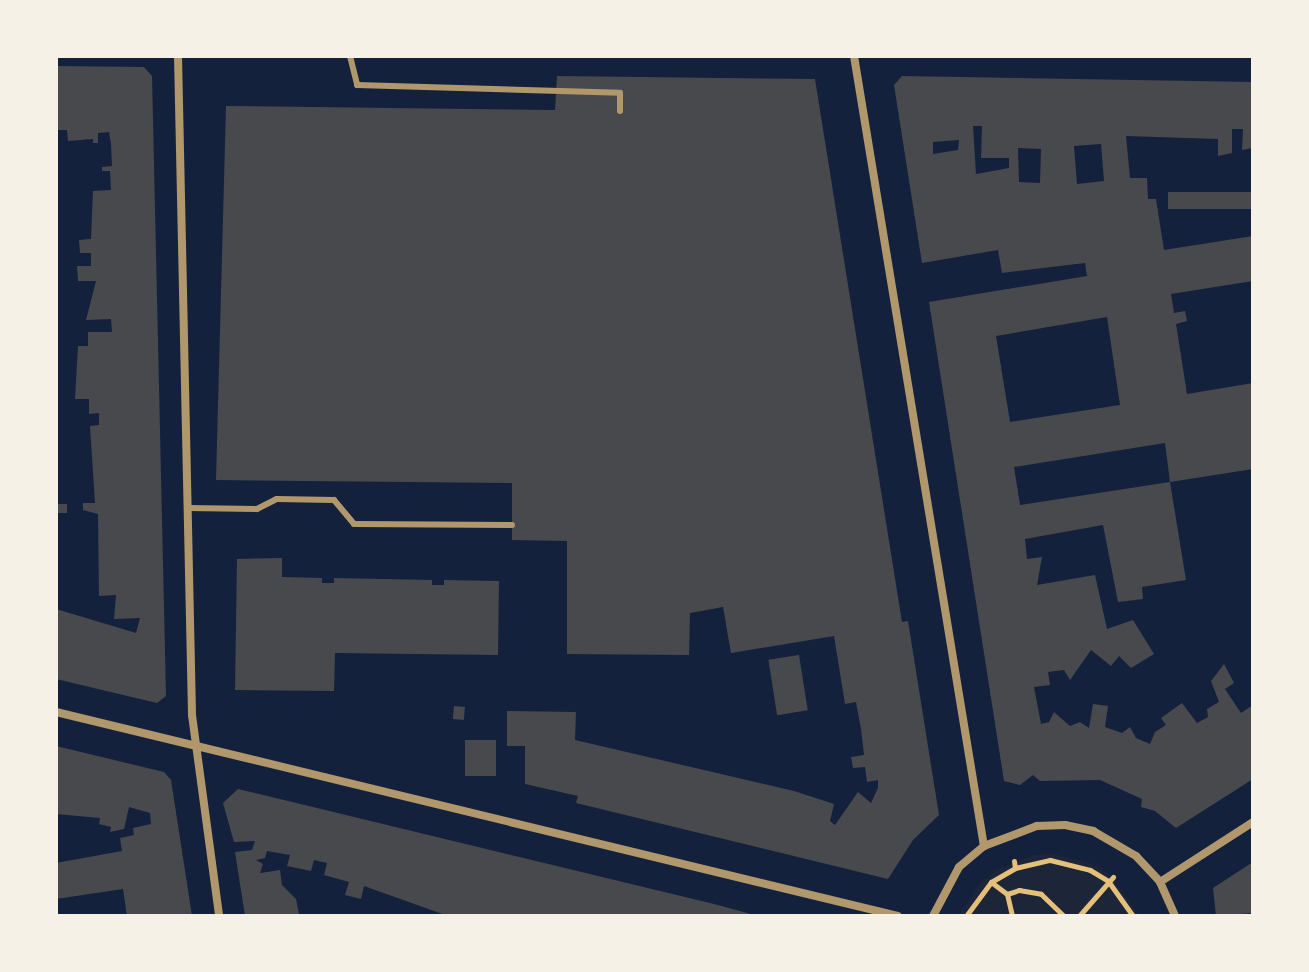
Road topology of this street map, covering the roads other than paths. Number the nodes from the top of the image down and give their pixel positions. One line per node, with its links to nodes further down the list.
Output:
1 (178, 56): 5 (street)
2 (350, 56): 4 (lane)
3 (854, 56): 10 (street)
4 (620, 111)
5 (188, 508): 6 (lane); 8 (street)
6 (512, 525)
7 (56, 712): 8 (street)
8 (195, 746): 12 (street); 13 (street)
9 (1253, 822): 11 (street)
10 (984, 846): 11 (street); 14 (street)
11 (1160, 882): 15 (street)
12 (219, 916)
13 (898, 916)
14 (933, 916)
15 (1175, 916)

